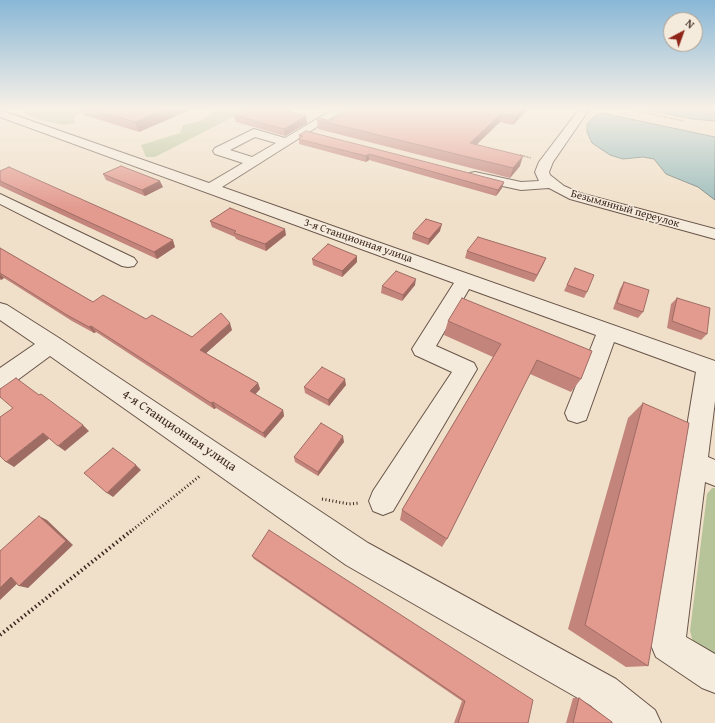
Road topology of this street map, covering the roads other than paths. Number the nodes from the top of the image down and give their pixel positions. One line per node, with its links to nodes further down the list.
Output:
1 (83, 142): 8 (street, 3-я Станционная улица)
2 (236, 142): 5 (street)
3 (286, 142): 5 (street)
4 (561, 142): 7 (street)
5 (253, 162): 8 (street)
6 (466, 173): 7 (street)
7 (550, 184): 10 (street, Безымянный переулок)
8 (209, 188): 12 (street, 3-я Станционная улица)
9 (0, 198): 11 (street)
10 (715, 234)
11 (128, 262)
12 (466, 279): 14 (street, 3-я Станционная улица); 20 (street)
13 (0, 310): 15 (street, 4-я Станционная улица)
14 (608, 331): 16 (street, 3-я Станционная улица); 18 (street)
15 (51, 344): 17 (street); 22 (street, 4-я Станционная улица)
16 (712, 369): 19 (street)
17 (0, 380)
18 (577, 413)
19 (705, 469): 21 (street)
20 (383, 500)
21 (715, 675)
22 (642, 723)

